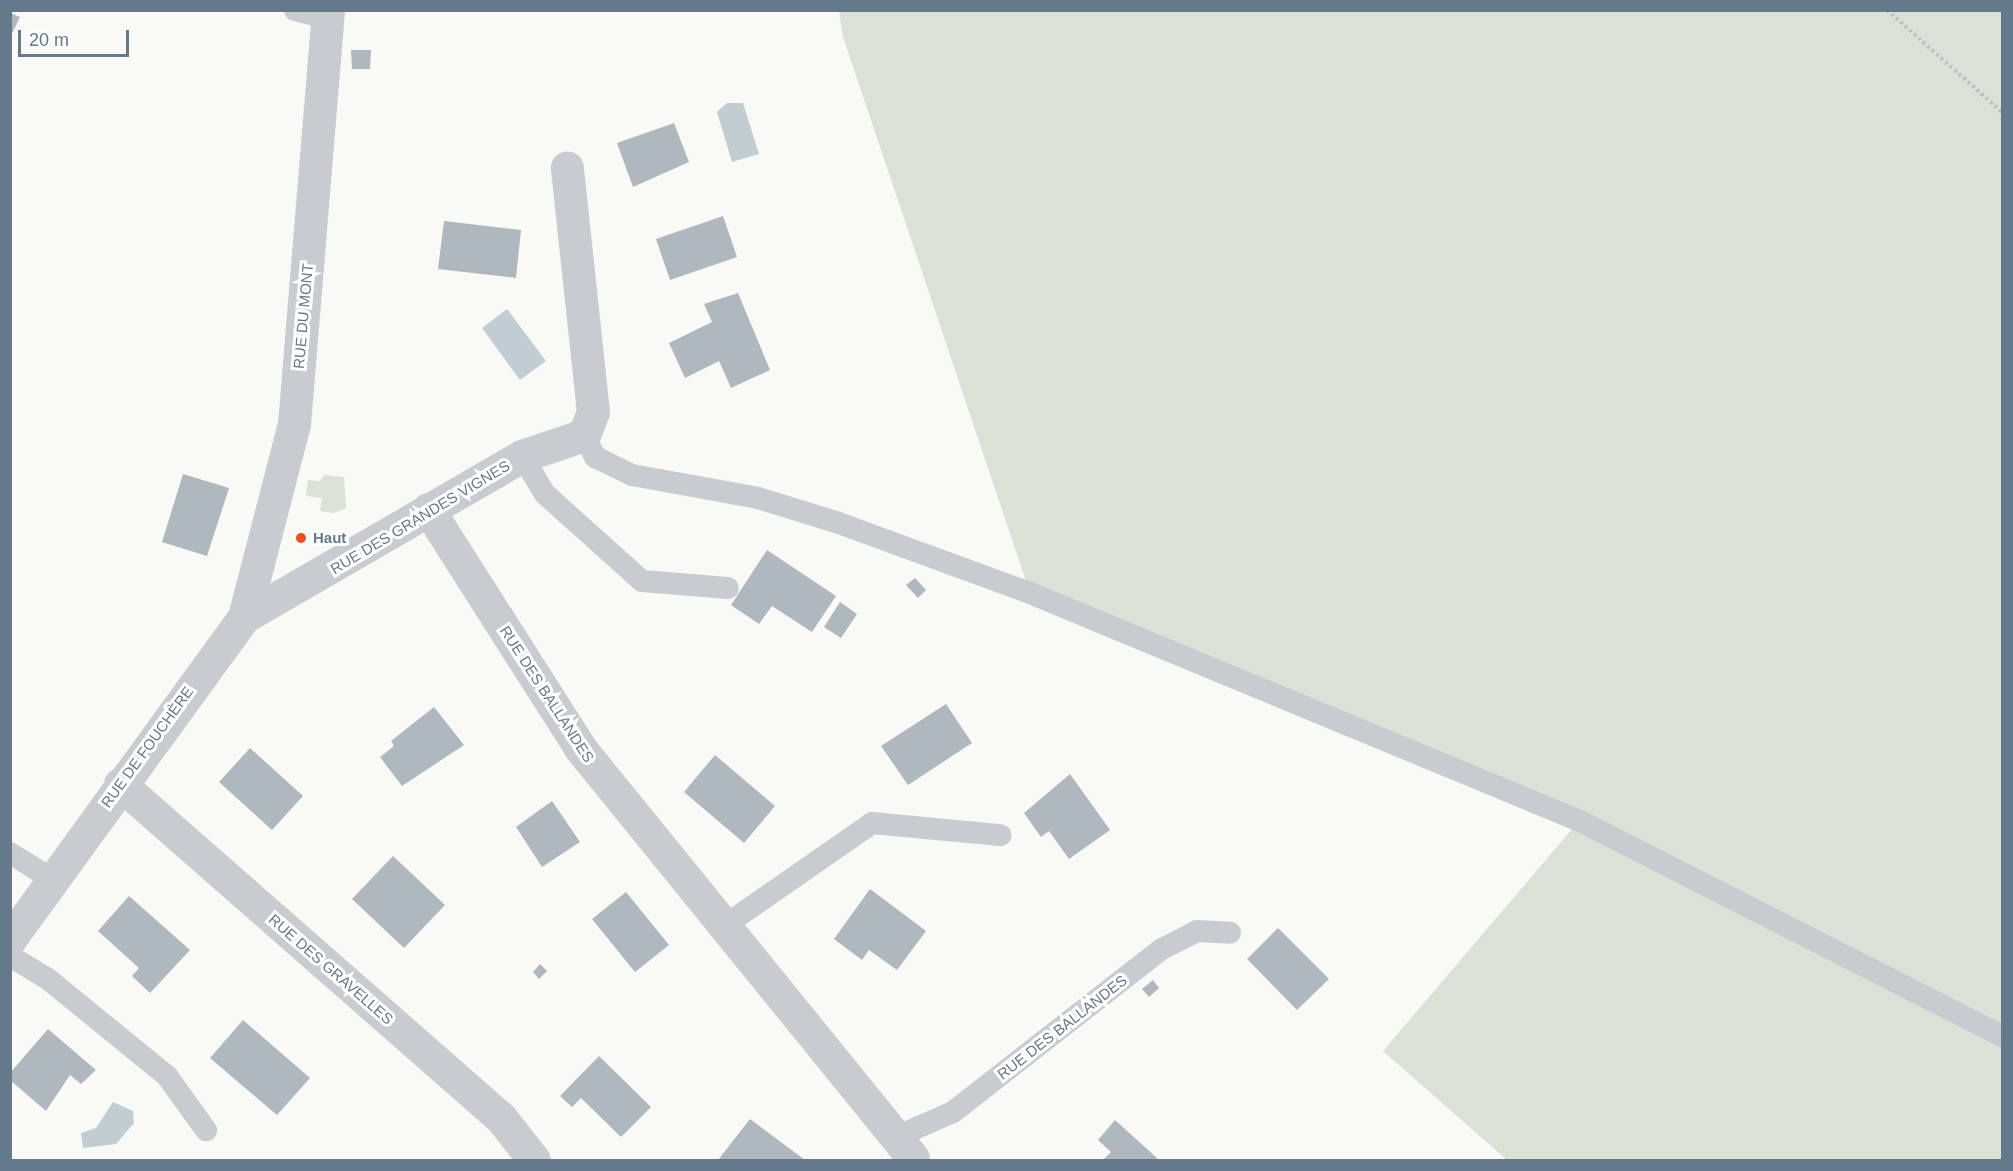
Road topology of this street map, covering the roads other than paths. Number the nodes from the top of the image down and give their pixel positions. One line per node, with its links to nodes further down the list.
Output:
1 (295, 10): 2 (lane)
2 (327, 14): 8 (street, RUE DU MONT)
3 (567, 167): 4 (street)
4 (584, 435): 5 (street, RUE DES GRANDES VIGNES); 17 (lane)
5 (522, 456): 6 (street, RUE DES GRANDES VIGNES); 7 (lane)
6 (428, 509): 8 (street, RUE DES GRANDES VIGNES); 13 (street, RUE DES BALLANDES)
7 (728, 588)
8 (244, 617): 9 (street, RUE DE FOUCHÈRE)
9 (120, 784): 12 (street, RUE DE FOUCHÈRE); 20 (street, RUE DES GRAVELLES)
10 (1000, 835): 13 (lane)
11 (10, 853): 12 (lane)
12 (50, 878): 15 (street, RUE DE FOUCHÈRE)
13 (724, 926): 19 (street, RUE DES BALLANDES)
14 (1230, 933): 19 (lane, RUE DES BALLANDES)
15 (10, 939)
16 (10, 956): 18 (lane)
17 (2002, 1036)
18 (206, 1130)
19 (904, 1148)
20 (534, 1161)

